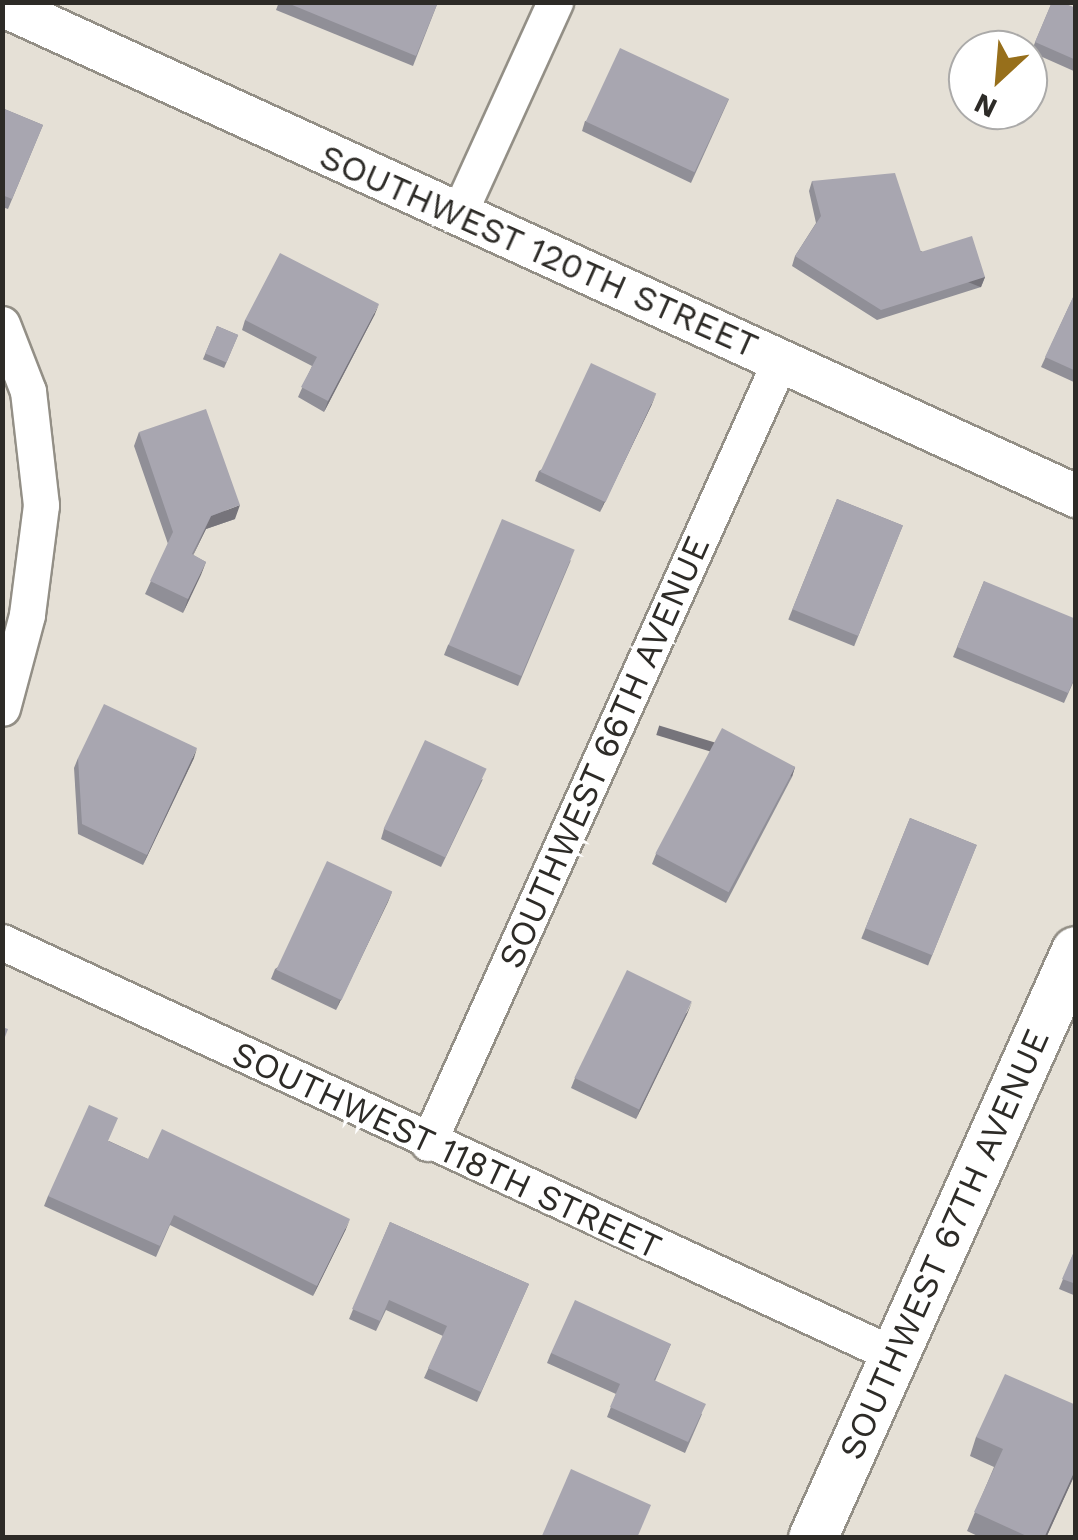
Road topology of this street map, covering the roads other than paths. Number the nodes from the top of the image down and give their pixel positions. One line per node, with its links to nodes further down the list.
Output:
1 (555, 2): 3 (street)
2 (2, 5): 3 (street, SOUTHWEST 120TH STREET)
3 (458, 215): 5 (street, SOUTHWEST 120TH STREET)
4 (2, 324): 7 (street)
5 (780, 362): 6 (street, SOUTHWEST 120TH STREET); 10 (street, SOUTHWEST 66TH AVENUE)
6 (1076, 496)
7 (2, 708)
8 (2, 942): 10 (street, SOUTHWEST 118TH STREET)
9 (1076, 951): 11 (main road, SOUTHWEST 67TH AVENUE)
10 (428, 1143): 11 (street, SOUTHWEST 118TH STREET)
11 (894, 1355): 12 (main road, SOUTHWEST 67TH AVENUE)
12 (813, 1538)

